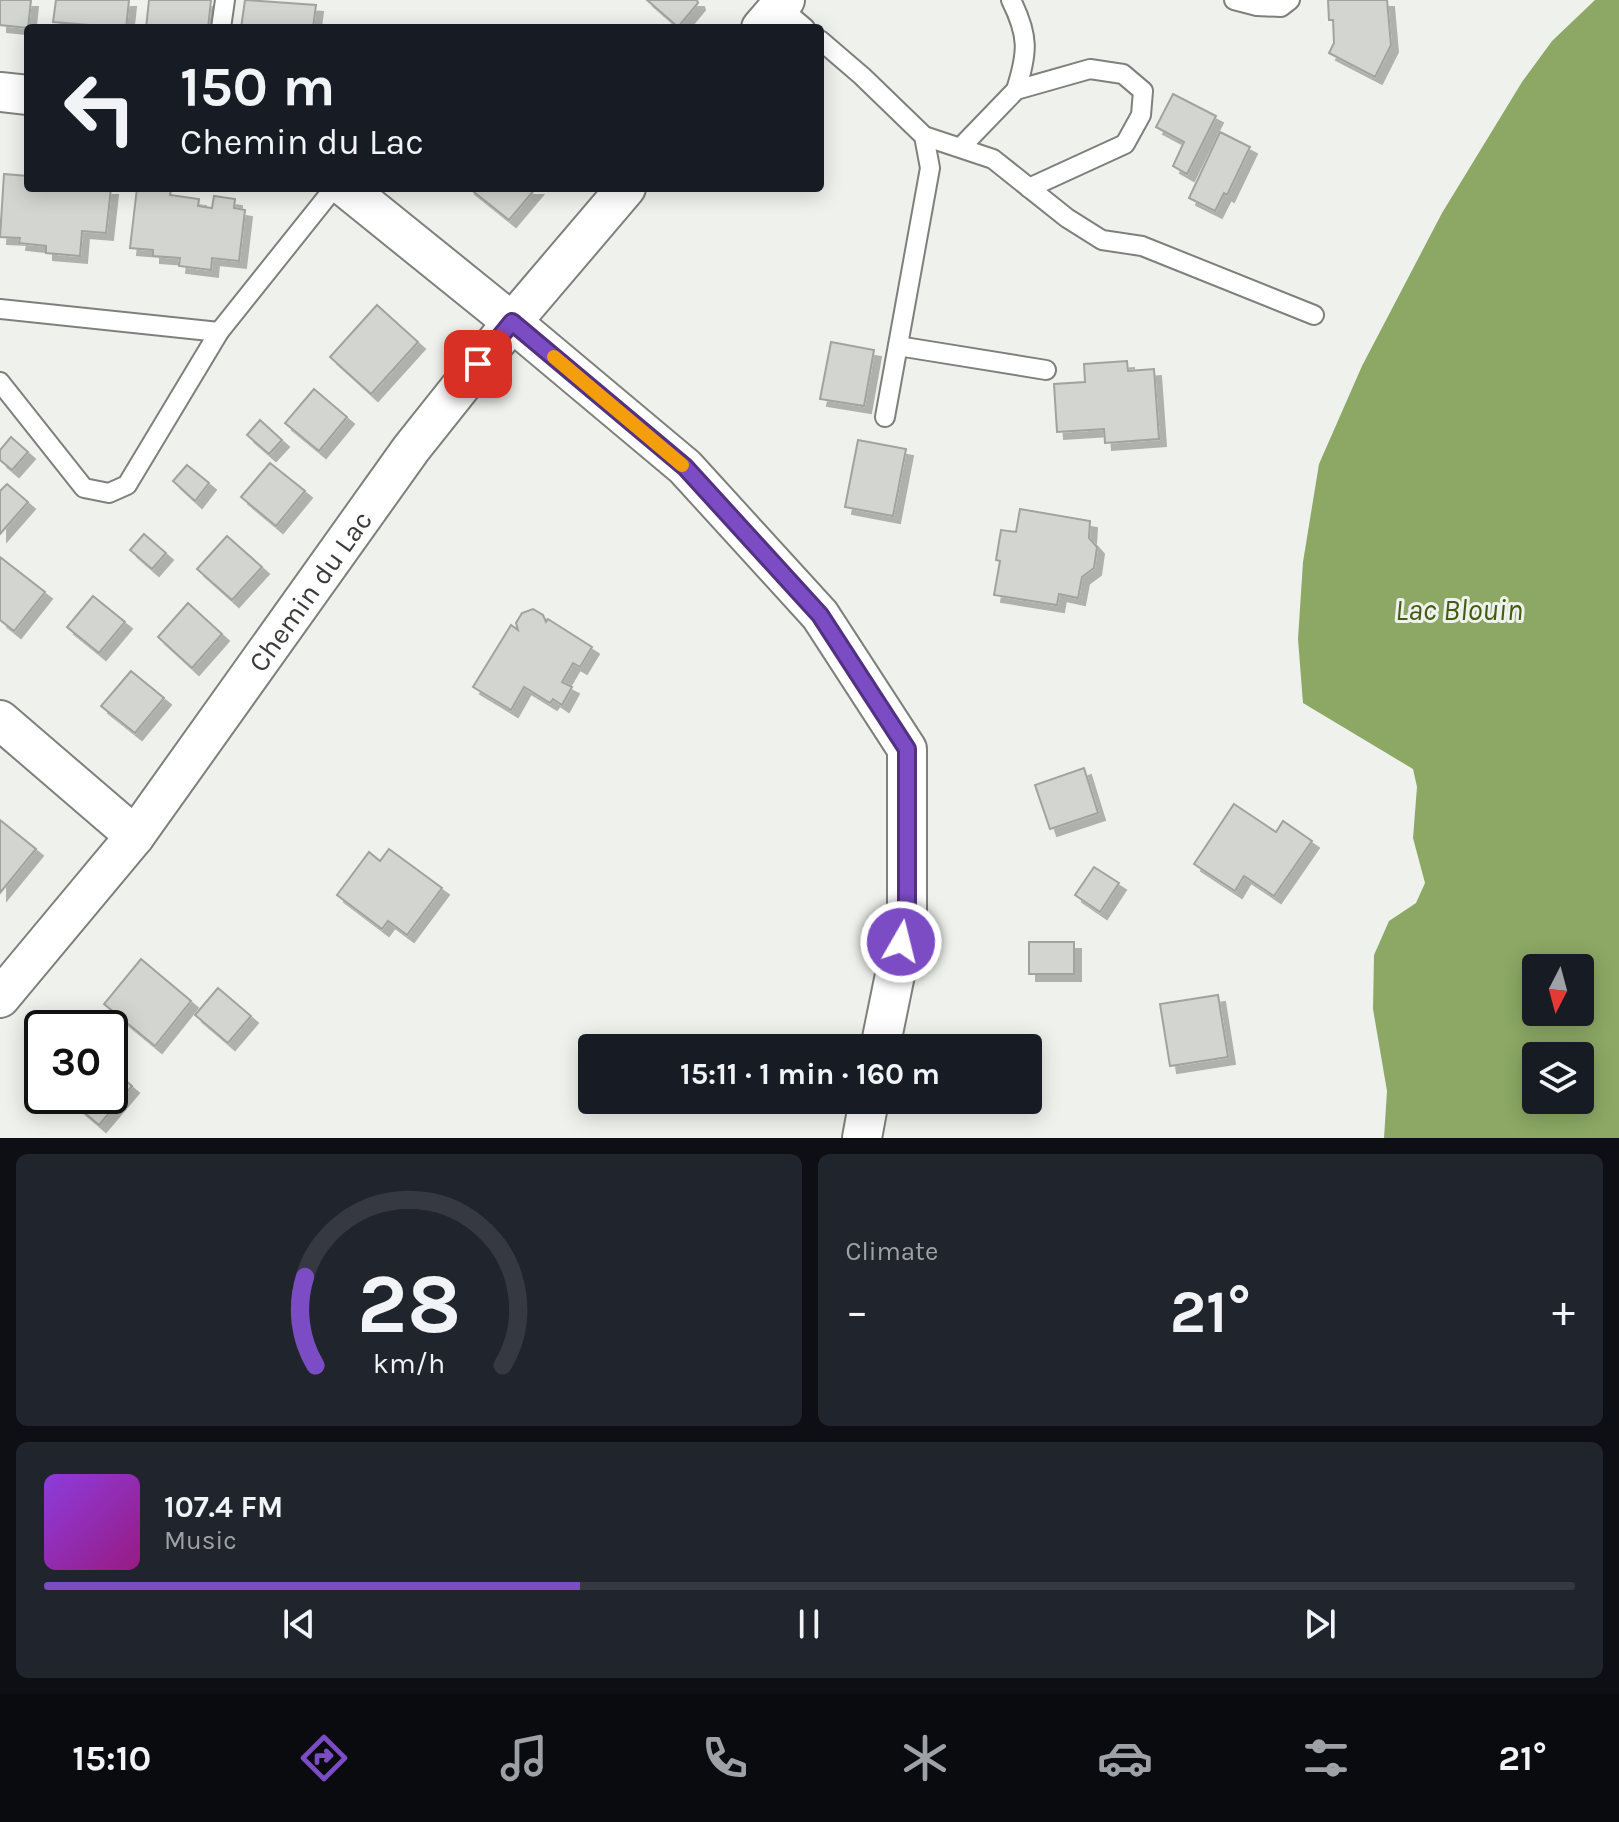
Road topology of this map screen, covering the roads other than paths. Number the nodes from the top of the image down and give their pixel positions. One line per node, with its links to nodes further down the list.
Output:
1 (225, 0): 5 (lane)
2 (1011, 0): 7 (lane)
3 (1234, 0): 4 (lane)
4 (1290, 0)
5 (222, 24)
6 (824, 43): 10 (lane)
7 (1016, 90): 11 (lane); 12 (lane)
8 (0, 92): 9 (street)
9 (24, 95)
10 (924, 136): 11 (lane); 20 (lane)
11 (961, 147): 12 (lane)
12 (1029, 188): 17 (lane)
13 (331, 192): 19 (lane)
14 (351, 192): 18 (street)
15 (623, 192): 18 (street, Chemin du Lac)
16 (0, 309): 19 (lane)
17 (1314, 315)
18 (512, 322): 25 (street, Chemin du Lac); 27 (street)
19 (219, 332): 22 (lane)
20 (898, 346): 21 (lane); 23 (lane)
21 (1046, 370)
22 (0, 382)
23 (885, 417)
24 (0, 720): 25 (street)
25 (135, 836): 26 (street, Chemin du Lac)
26 (0, 998)
27 (883, 1034)
28 (866, 1114): 29 (street)
29 (862, 1138)

